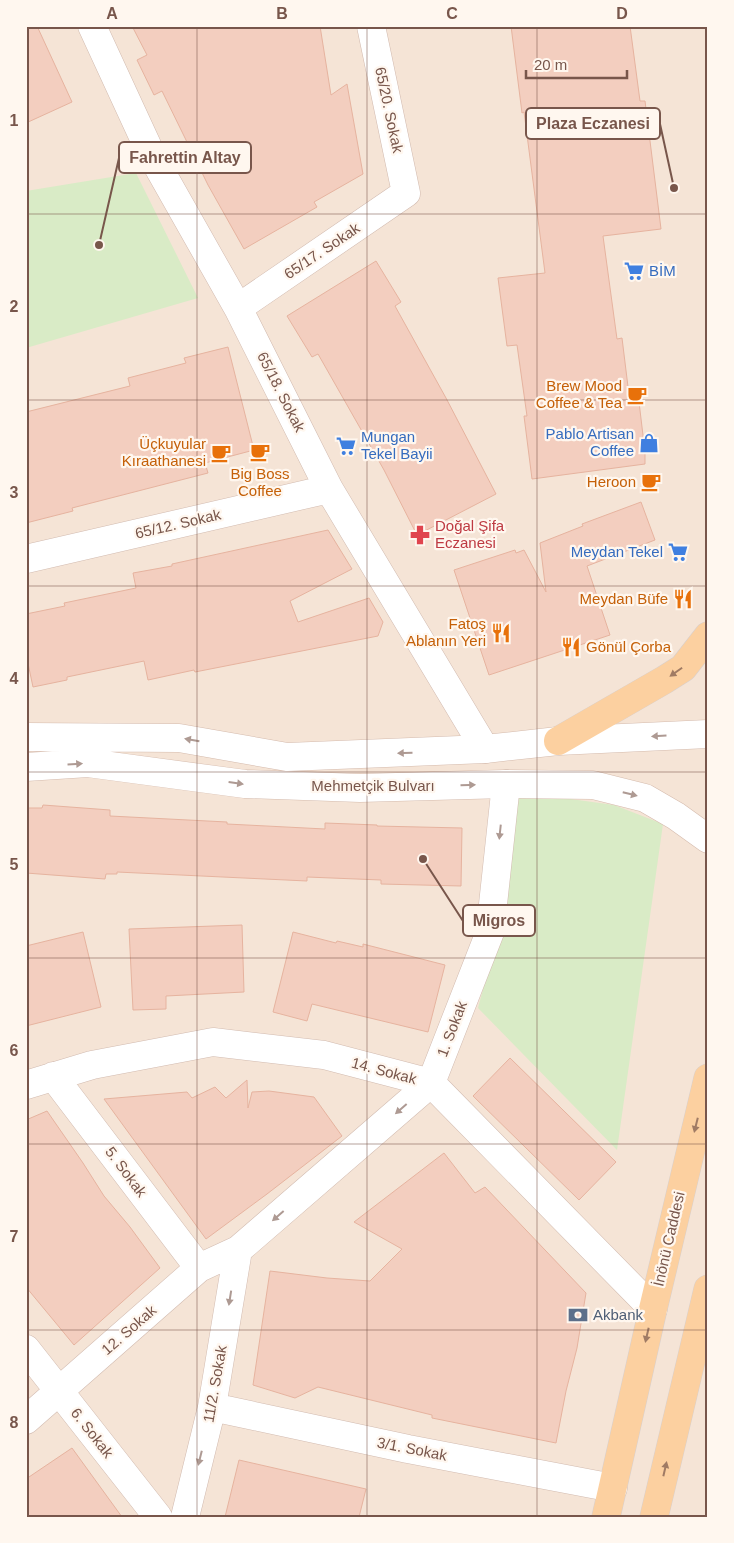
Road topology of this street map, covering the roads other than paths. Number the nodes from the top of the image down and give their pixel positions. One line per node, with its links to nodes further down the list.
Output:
1 (92, 26): 4 (street, 65/18. Sokak)
2 (372, 26): 3 (street, 65/20. Sokak)
3 (406, 193): 4 (street, 65/17. Sokak)
4 (238, 308): 5 (street, 65/18. Sokak)
5 (329, 489): 6 (street, 65/12. Sokak); 11 (street, 65/18. Sokak)
6 (26, 559)
7 (708, 636): 10 (main road, one-way to 10)
8 (708, 734): 10 (street, Mehmetçik Bulvarı, one-way to 10)
9 (26, 737): 11 (street, Mehmetçik Bulvarı, one-way to 9)
10 (558, 741): 11 (street, Mehmetçik Bulvarı)
11 (486, 750)
12 (26, 768): 13 (street, Mehmetçik Bulvarı, one-way to 13)
13 (506, 784): 14 (street, Mehmetçik Bulvarı, one-way to 14); 17 (street, 1. Sokak, one-way to 17)
14 (708, 839)
15 (53, 1076): 17 (street, 14. Sokak); 18 (street, 14. Sokak); 20 (street, 5. Sokak)
16 (708, 1078): 22 (main road, İnönü Caddesi, one-way to 22)
17 (431, 1083): 19 (street, 1. Sokak, one-way to 19); 22 (street, 14. Sokak)
18 (26, 1085)
19 (238, 1250): 20 (street, 12. Sokak); 25 (street, 11/2. Sokak, one-way to 25)
20 (199, 1268): 24 (street, 12. Sokak)
21 (708, 1289): 31 (main road, one-way to 21)
22 (653, 1309): 27 (main road, İnönü Caddesi, one-way to 27)
23 (26, 1349): 24 (street, 6. Sokak)
24 (58, 1391): 26 (street, 12. Sokak); 28 (street, 6. Sokak)
25 (212, 1407): 27 (street, 3/1. Sokak); 29 (street, 11/2. Sokak, one-way to 29)
26 (26, 1420)
27 (613, 1488): 30 (main road, İnönü Caddesi)
28 (158, 1517)
29 (186, 1517)
30 (606, 1517)
31 (654, 1517)

